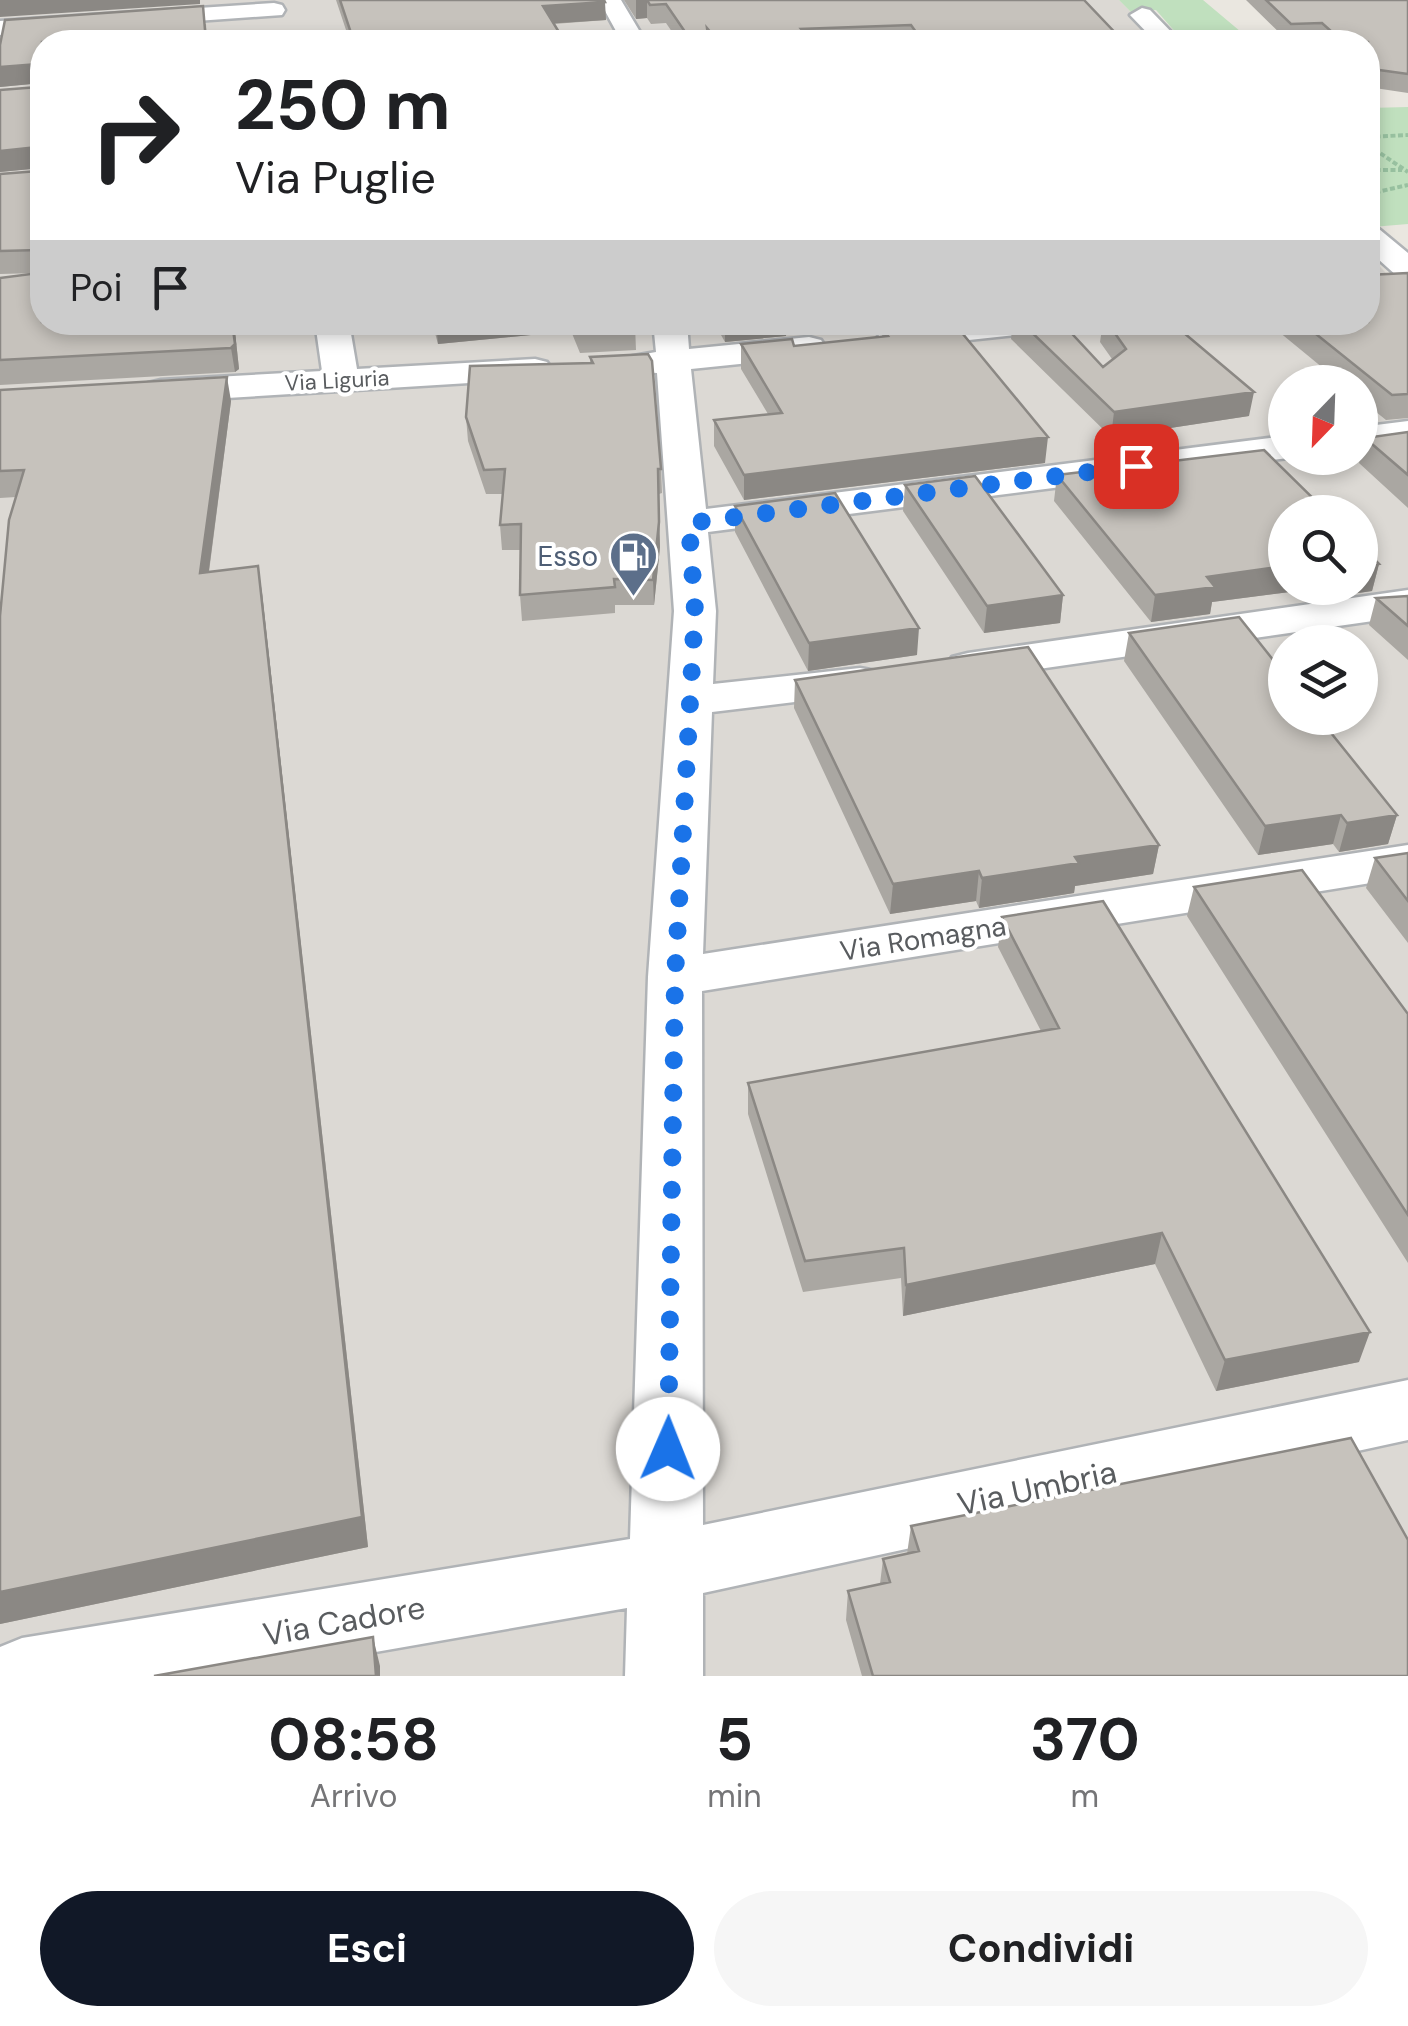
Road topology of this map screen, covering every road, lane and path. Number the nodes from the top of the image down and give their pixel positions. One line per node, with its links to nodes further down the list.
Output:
1 (610, 0): 5 (street)
2 (274, 12): 4 (street)
3 (1142, 16): 6 (street)
4 (0, 28)
5 (627, 30)
6 (1157, 30)
7 (1380, 136): 8 (path)
8 (1408, 136)
9 (1380, 153): 11 (path)
10 (1380, 170): 11 (path)
11 (1407, 170)
12 (1408, 185): 13 (path)
13 (1380, 191)
14 (1380, 252): 15 (street)
15 (1399, 279)
16 (334, 335): 21 (street)
17 (923, 335): 18 (street)
18 (672, 342): 19 (street); 26 (street)
19 (615, 365)
20 (576, 367): 21 (street, Via Liguria)
21 (340, 380): 22 (street, Via Liguria)
22 (132, 392)
23 (1408, 432): 24 (street)
24 (1378, 436)
25 (1268, 449): 26 (street)
26 (689, 523): 28 (street)
27 (1408, 603): 28 (street)
28 (691, 700): 30 (street)
29 (1408, 862): 30 (street, Via Romagna)
30 (675, 977): 32 (street)
31 (1408, 1410): 32 (street, Via Umbria)
32 (666, 1567): 33 (street, Via Cadore); 34 (street)
33 (22, 1676)
34 (664, 1676)

